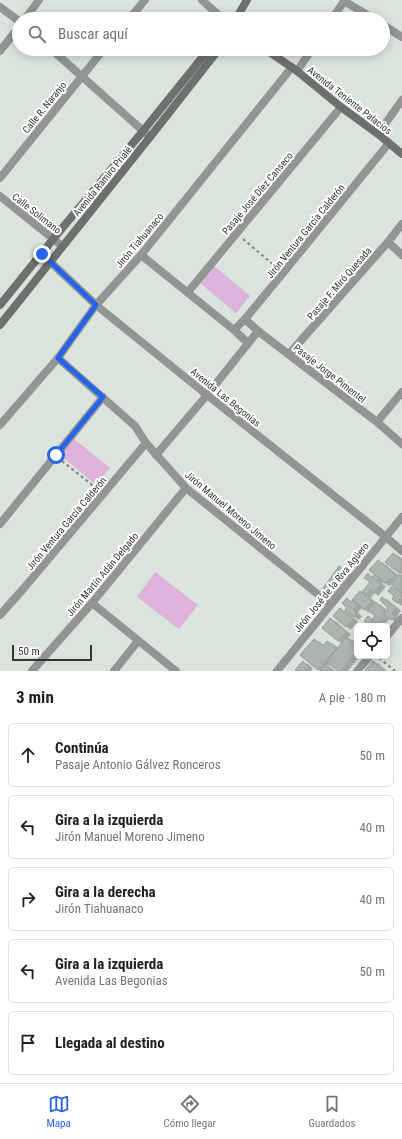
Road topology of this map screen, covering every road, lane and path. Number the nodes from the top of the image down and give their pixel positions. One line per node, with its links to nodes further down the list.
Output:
1 (39, 0): 7 (street)
2 (145, 0): 8 (street)
3 (202, 0): 9 (street)
4 (247, 0): 10 (street)
5 (344, 0): 11 (street); 12 (street)
6 (0, 7): 13 (street)
7 (31, 12)
8 (135, 12)
9 (215, 12)
10 (240, 12)
11 (336, 12)
12 (363, 12)
13 (12, 16)
14 (390, 29): 16 (street)
15 (12, 36): 17 (street)
16 (402, 36)
17 (0, 51)
18 (60, 56): 25 (street)
19 (98, 56): 25 (street, Calle R. Naranjo)
20 (203, 56): 28 (street, Avenida Ramiro Prialé)
21 (214, 56): 30 (street, Avenida Ramiro Prialé)
22 (275, 56): 24 (street, Avenida Teniente Palacios)
23 (306, 56): 24 (street, Jirón Tiahuanaco)
24 (294, 69): 27 (street, Avenida Teniente Palacios); 41 (street, Jirón Tiahuanaco)
25 (82, 76): 28 (street); 33 (street, Calle R. Naranjo)
26 (402, 100): 29 (street)
27 (341, 107): 29 (street, Avenida Teniente Palacios); 36 (street, Pasaje José Díez Canseco)
28 (143, 131): 30 (street); 37 (street, Avenida Ramiro Prialé)
29 (378, 134): 31 (street, Avenida Teniente Palacios)
30 (150, 137): 39 (street, Avenida Ramiro Prialé)
31 (389, 143): 32 (street, Avenida Teniente Palacios); 44 (street, Jirón Ventura García Calderón)
32 (402, 154)
33 (0, 178)
34 (0, 196): 37 (street, Calle Solimano)
35 (402, 224): 38 (street, Pasaje F. Miró Quesada)
36 (236, 234): 44 (path); 45 (street, Pasaje José Díez Canseco)
37 (54, 238): 39 (street, Calle Solimano); 40 (street, Avenida Ramiro Prialé)
38 (388, 242): 42 (street); 53 (street, Pasaje F. Miró Quesada)
39 (62, 246): 43 (street, Avenida Ramiro Prialé)
40 (42, 254): 43 (street, Avenida Las Begonias); 46 (street, Avenida Ramiro Prialé)
41 (141, 255): 45 (street); 47 (street, Jirón Tiahuanaco)
42 (402, 255)
43 (50, 262): 47 (street, Avenida Las Begonias); 49 (street, Avenida Ramiro Prialé)
44 (283, 273): 48 (street, Jirón Ventura García Calderón)
45 (188, 292): 50 (street)
46 (0, 305)
47 (96, 305): 54 (street, Jirón Tiahuanaco); 56 (street, Avenida Las Begonias)
48 (245, 319): 50 (street, Jirón Ventura García Calderón); 51 (street, Pasaje Jorge Pimentel)
49 (0, 325)
50 (234, 330): 52 (street)
51 (258, 331): 52 (street); 53 (street, Pasaje Jorge Pimentel)
52 (248, 343): 56 (street)
53 (289, 354): 58 (street, Pasaje Jorge Pimentel)
54 (58, 358): 57 (street, Jirón Manuel Moreno Jimeno); 59 (street, Jirón Tiahuanaco)
55 (402, 392): 58 (street)
56 (206, 395): 63 (street); 68 (street, Avenida Las Begonias)
57 (103, 397): 60 (street, Jirón Manuel Moreno Jimeno); 62 (street)
58 (377, 422): 61 (street, Pasaje Jorge Pimentel)
59 (0, 425)
60 (146, 444): 63 (street, Jirón Manuel Moreno Jimeno); 65 (street, Jirón Ventura García Calderón)
61 (402, 444)
62 (56, 455): 65 (path); 67 (street)
63 (156, 456): 64 (street, Jirón Manuel Moreno Jimeno)
64 (186, 488): 70 (street, Jirón Martín Adán Delgado); 71 (street, Jirón Manuel Moreno Jimeno)
65 (103, 494): 72 (street, Jirón Ventura García Calderón)
66 (402, 517): 68 (street, Jirón José de la Riva Agüero)
67 (0, 524)
68 (386, 537): 69 (street, Avenida Las Begonias); 71 (street, Jirón José de la Riva Agüero)
69 (402, 551)
70 (92, 603): 75 (street); 78 (street, Jirón Martín Adán Delgado)
71 (330, 604): 81 (street, Jirón José de la Riva Agüero)
72 (0, 615)
73 (402, 618): 74 (street)
74 (390, 632)
75 (138, 641): 79 (street); 80 (street)
76 (367, 659): 82 (street)
77 (380, 659): 83 (path)
78 (32, 671)
79 (114, 671)
80 (176, 671)
81 (276, 671)
82 (357, 671)
83 (395, 671)

